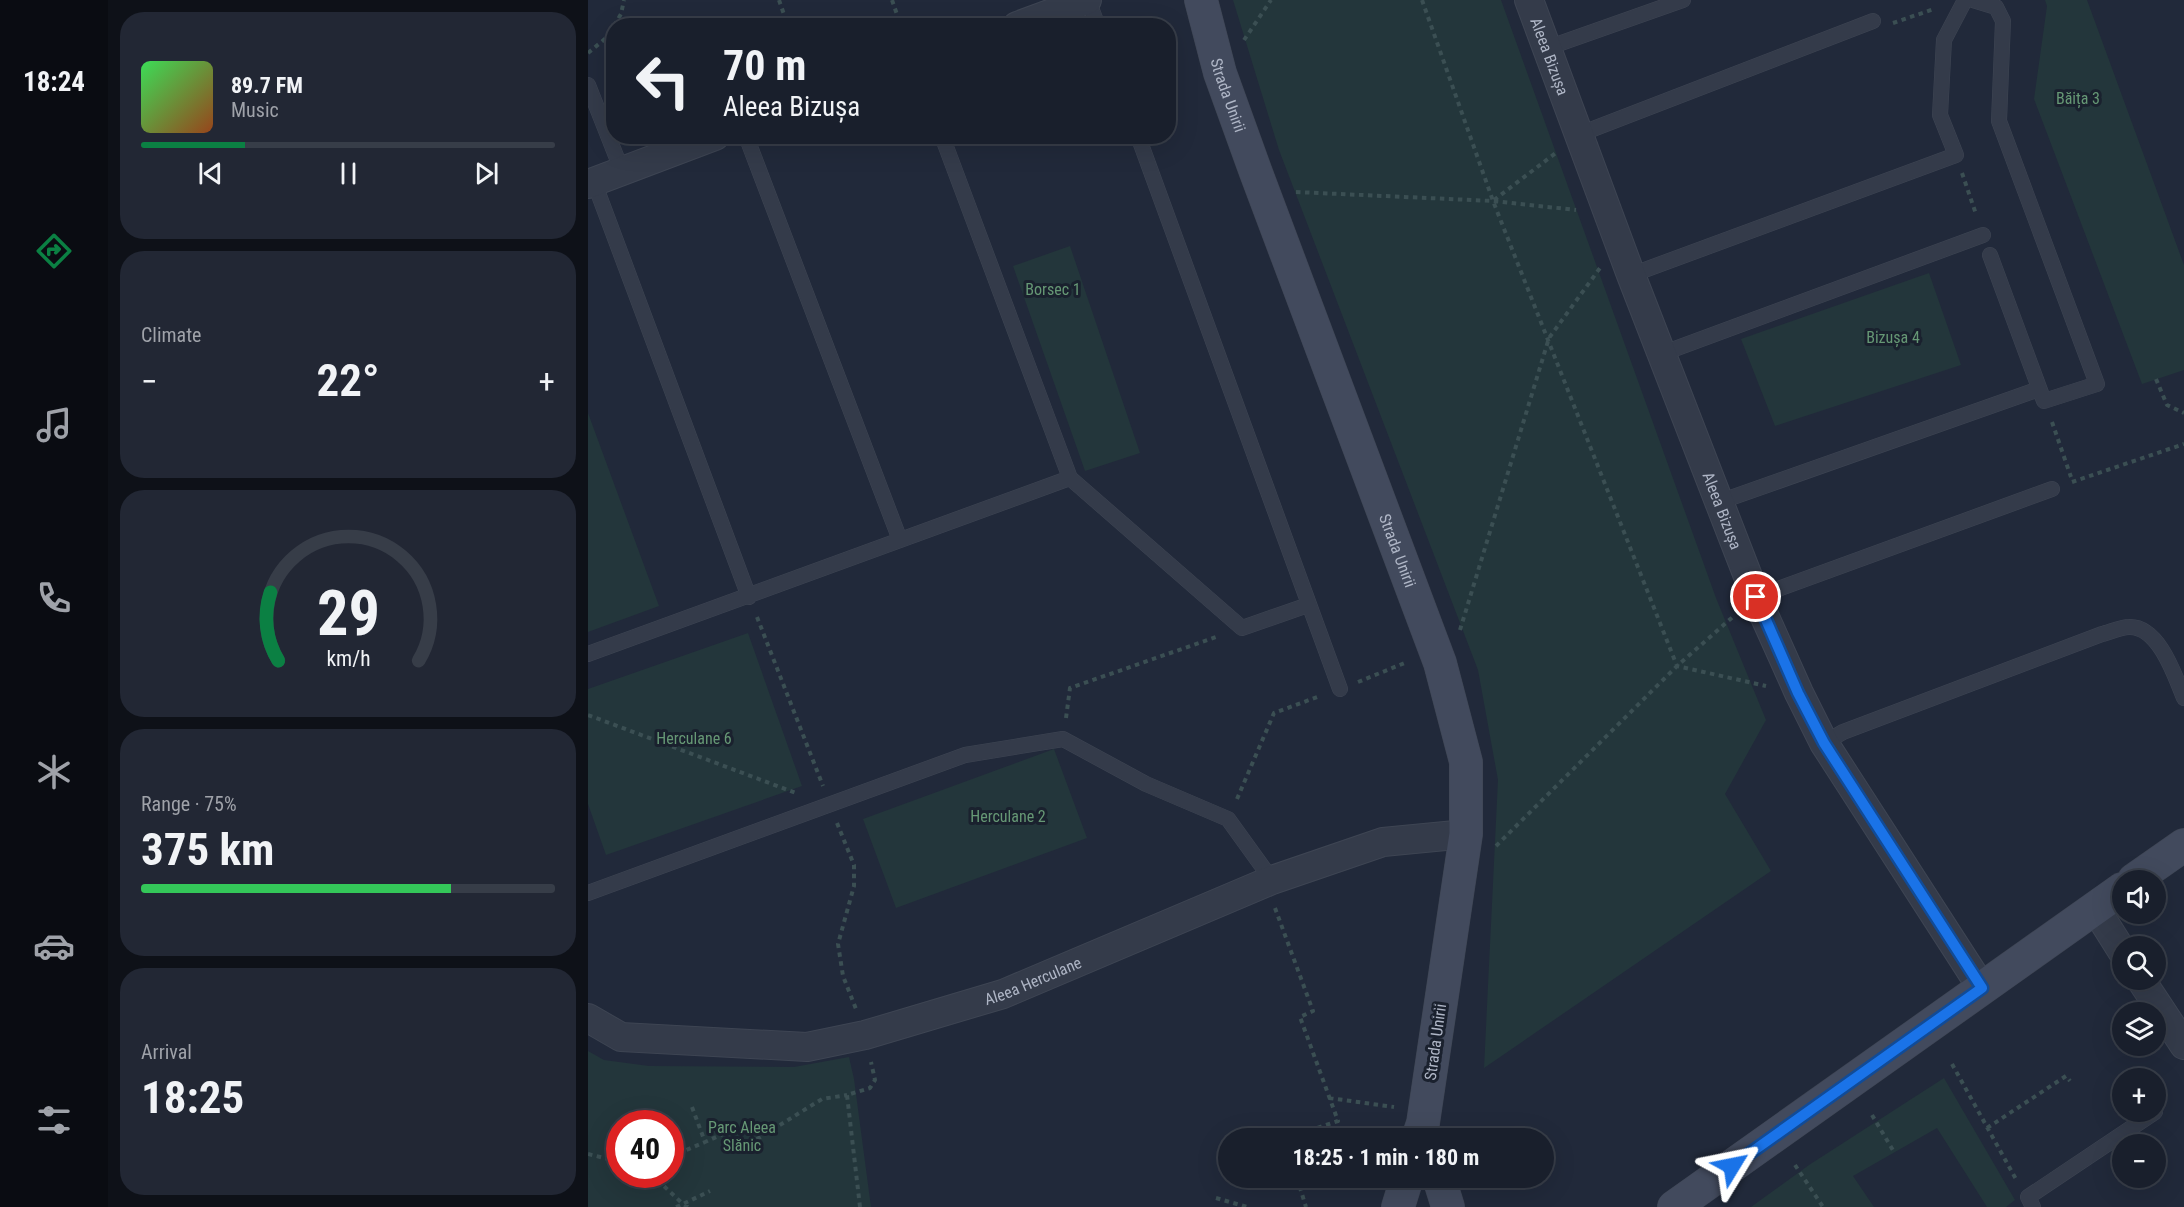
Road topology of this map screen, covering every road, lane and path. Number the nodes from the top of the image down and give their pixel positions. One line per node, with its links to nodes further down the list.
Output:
1 (624, 0): 13 (path)
2 (779, 0): 14 (path)
3 (892, 0): 15 (path)
4 (1088, 0): 16 (street); 17 (lane)
5 (1201, 0): 68 (main road, Strada Unirii)
6 (1271, 0): 20 (path)
7 (1422, 0): 35 (path)
8 (1529, 0): 21 (street, Aleea Bizușa)
9 (1683, 0): 21 (lane)
10 (1965, 0): 31 (lane)
11 (1972, 0): 44 (lane)
12 (1939, 8): 18 (path)
13 (619, 18)
14 (785, 18)
15 (898, 18)
16 (1039, 18)
17 (1095, 18)
18 (1873, 21): 25 (lane)
19 (606, 38): 22 (path)
20 (1242, 42)
21 (1547, 48): 25 (street, Aleea Bizușa)
22 (588, 53)
23 (588, 85): 24 (lane)
24 (606, 131)
25 (1580, 134): 35 (path); 36 (street, Aleea Bizușa)
26 (611, 144): 32 (lane)
27 (694, 144): 32 (street)
28 (749, 144): 51 (lane)
29 (945, 144): 47 (lane)
30 (1141, 144): 54 (lane)
31 (1956, 155): 37 (path); 40 (lane)
32 (622, 171): 33 (street)
33 (591, 183): 52 (lane)
34 (1292, 192): 35 (path)
35 (1493, 201): 36 (path); 41 (path)
36 (1609, 213): 38 (street, Aleea Bizușa)
37 (1983, 235): 42 (lane)
38 (1619, 242): 40 (street, Aleea Bizușa); 41 (path)
39 (1990, 255): 44 (lane)
40 (1631, 276): 42 (street, Aleea Bizușa)
41 (1549, 338): 56 (path); 59 (path)
42 (1661, 354): 50 (street, Aleea Bizușa)
43 (2156, 379): 45 (path)
44 (2042, 395): 48 (path); 50 (lane)
45 (2184, 413)
46 (2184, 444): 48 (path)
47 (1070, 478): 51 (lane); 55 (lane)
48 (2073, 482): 49 (path)
49 (2052, 489): 53 (lane)
50 (1719, 502): 53 (street, Aleea Bizușa)
51 (900, 540): 52 (lane)
52 (749, 597): 57 (lane); 66 (path)
53 (1756, 597): 59 (path); 61 (street, Aleea Bizușa)
54 (1308, 604): 55 (lane); 60 (lane)
55 (1242, 628): 64 (path)
56 (1459, 633)
57 (588, 654)
58 (1417, 658): 60 (path)
59 (1677, 666): 61 (path); 68 (path)
60 (1340, 689): 67 (path)
61 (1798, 693): 65 (street, Aleea Bizușa)
62 (2184, 698): 65 (lane)
63 (588, 715): 66 (path)
64 (1063, 739): 66 (lane); 67 (lane)
65 (1824, 743): 76 (street, Aleea Bizușa)
66 (830, 806): 72 (lane); 79 (path)
67 (1228, 819): 71 (lane)
68 (1480, 841): 71 (street, Aleea Herculane); 88 (main road, Strada Unirii)
69 (2184, 845): 70 (main road)
70 (2148, 870)
71 (1269, 882): 79 (street, Aleea Herculane); 84 (path)
72 (588, 893)
73 (2112, 896): 74 (main road)
74 (2095, 908): 75 (street); 76 (main road)
75 (2113, 936)
76 (1982, 988): 111 (main road)
77 (2148, 990): 80 (street)
78 (588, 1018): 79 (street, Aleea Herculane)
79 (865, 1035): 83 (path)
80 (2184, 1045)
81 (1952, 1064): 90 (path)
82 (2070, 1082): 90 (path)
83 (847, 1095): 91 (path); 106 (path)
84 (1329, 1098): 88 (path); 89 (path)
85 (692, 1107): 91 (path)
86 (1872, 1115): 93 (path)
87 (2140, 1122): 113 (lane)
88 (1417, 1127)
89 (1317, 1128)
90 (1987, 1128): 97 (path)
91 (705, 1142): 92 (path)
92 (684, 1151)
93 (1894, 1152)
94 (588, 1154): 95 (path)
95 (606, 1158)
96 (1795, 1166): 112 (path)
97 (2011, 1173)
98 (666, 1188): 104 (path)
99 (1300, 1188): 108 (path)
100 (1404, 1188): 109 (main road)
101 (1442, 1188): 110 (main road)
102 (710, 1191): 104 (path)
103 (1216, 1198): 107 (path)
104 (685, 1205): 105 (path)
105 (676, 1207)
106 (861, 1207)
107 (1247, 1207)
108 (1306, 1207)
109 (1398, 1207)
110 (1449, 1207)
111 (1674, 1207)
112 (1823, 1207)
113 (2033, 1207)

